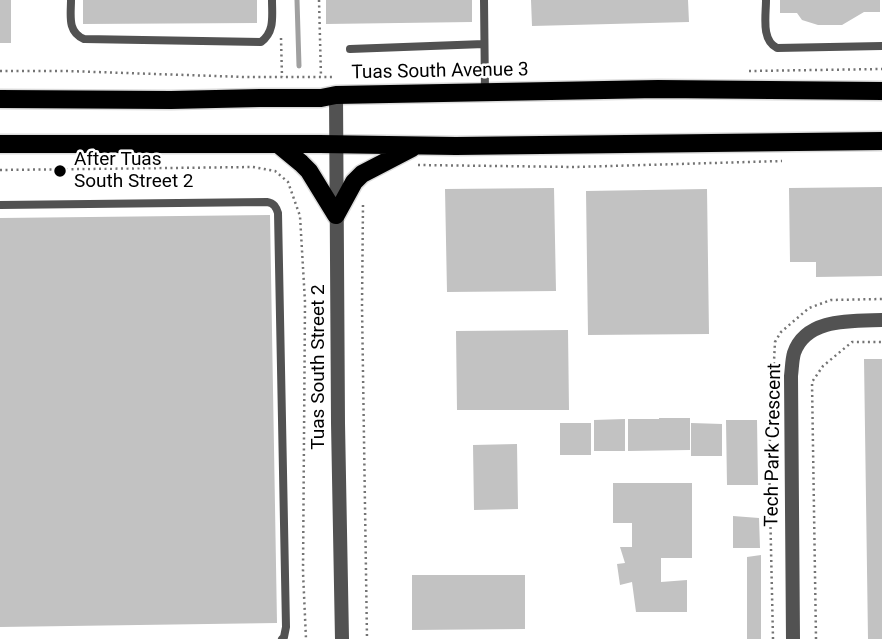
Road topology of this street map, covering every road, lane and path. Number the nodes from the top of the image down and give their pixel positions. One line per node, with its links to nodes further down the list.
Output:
1 (71, 0): 2 (lane)
2 (272, 0)
3 (319, 0): 10 (path)
4 (484, 0): 6 (lane)
5 (766, 0): 7 (lane)
6 (484, 44): 8 (lane); 13 (lane)
7 (882, 46)
8 (350, 49)
9 (0, 71): 10 (path)
10 (321, 77): 11 (path)
11 (331, 77)
12 (882, 91): 13 (main road, Tuas South Avenue 3)
13 (485, 92): 14 (main road, Tuas South Avenue 3)
14 (336, 95): 15 (main road, Tuas South Avenue 3); 19 (street, Tuas South Street 2)
15 (0, 99)
16 (882, 141): 20 (main road)
17 (0, 144): 18 (main road)
18 (278, 144): 19 (main road); 26 (main road)
19 (336, 145): 20 (main road); 26 (street, Tuas South Street 2)
20 (415, 146): 26 (main road)
21 (794, 160): 22 (path)
22 (411, 166)
23 (0, 170): 30 (path)
24 (363, 203): 32 (path)
25 (0, 205): 29 (lane)
26 (336, 215): 31 (street, Tuas South Street 2)
27 (882, 320): 33 (street, Tech Park Crescent)
28 (882, 342): 34 (path)
29 (282, 639)
30 (306, 639)
31 (342, 639)
32 (367, 639)
33 (793, 639)
34 (816, 639)

